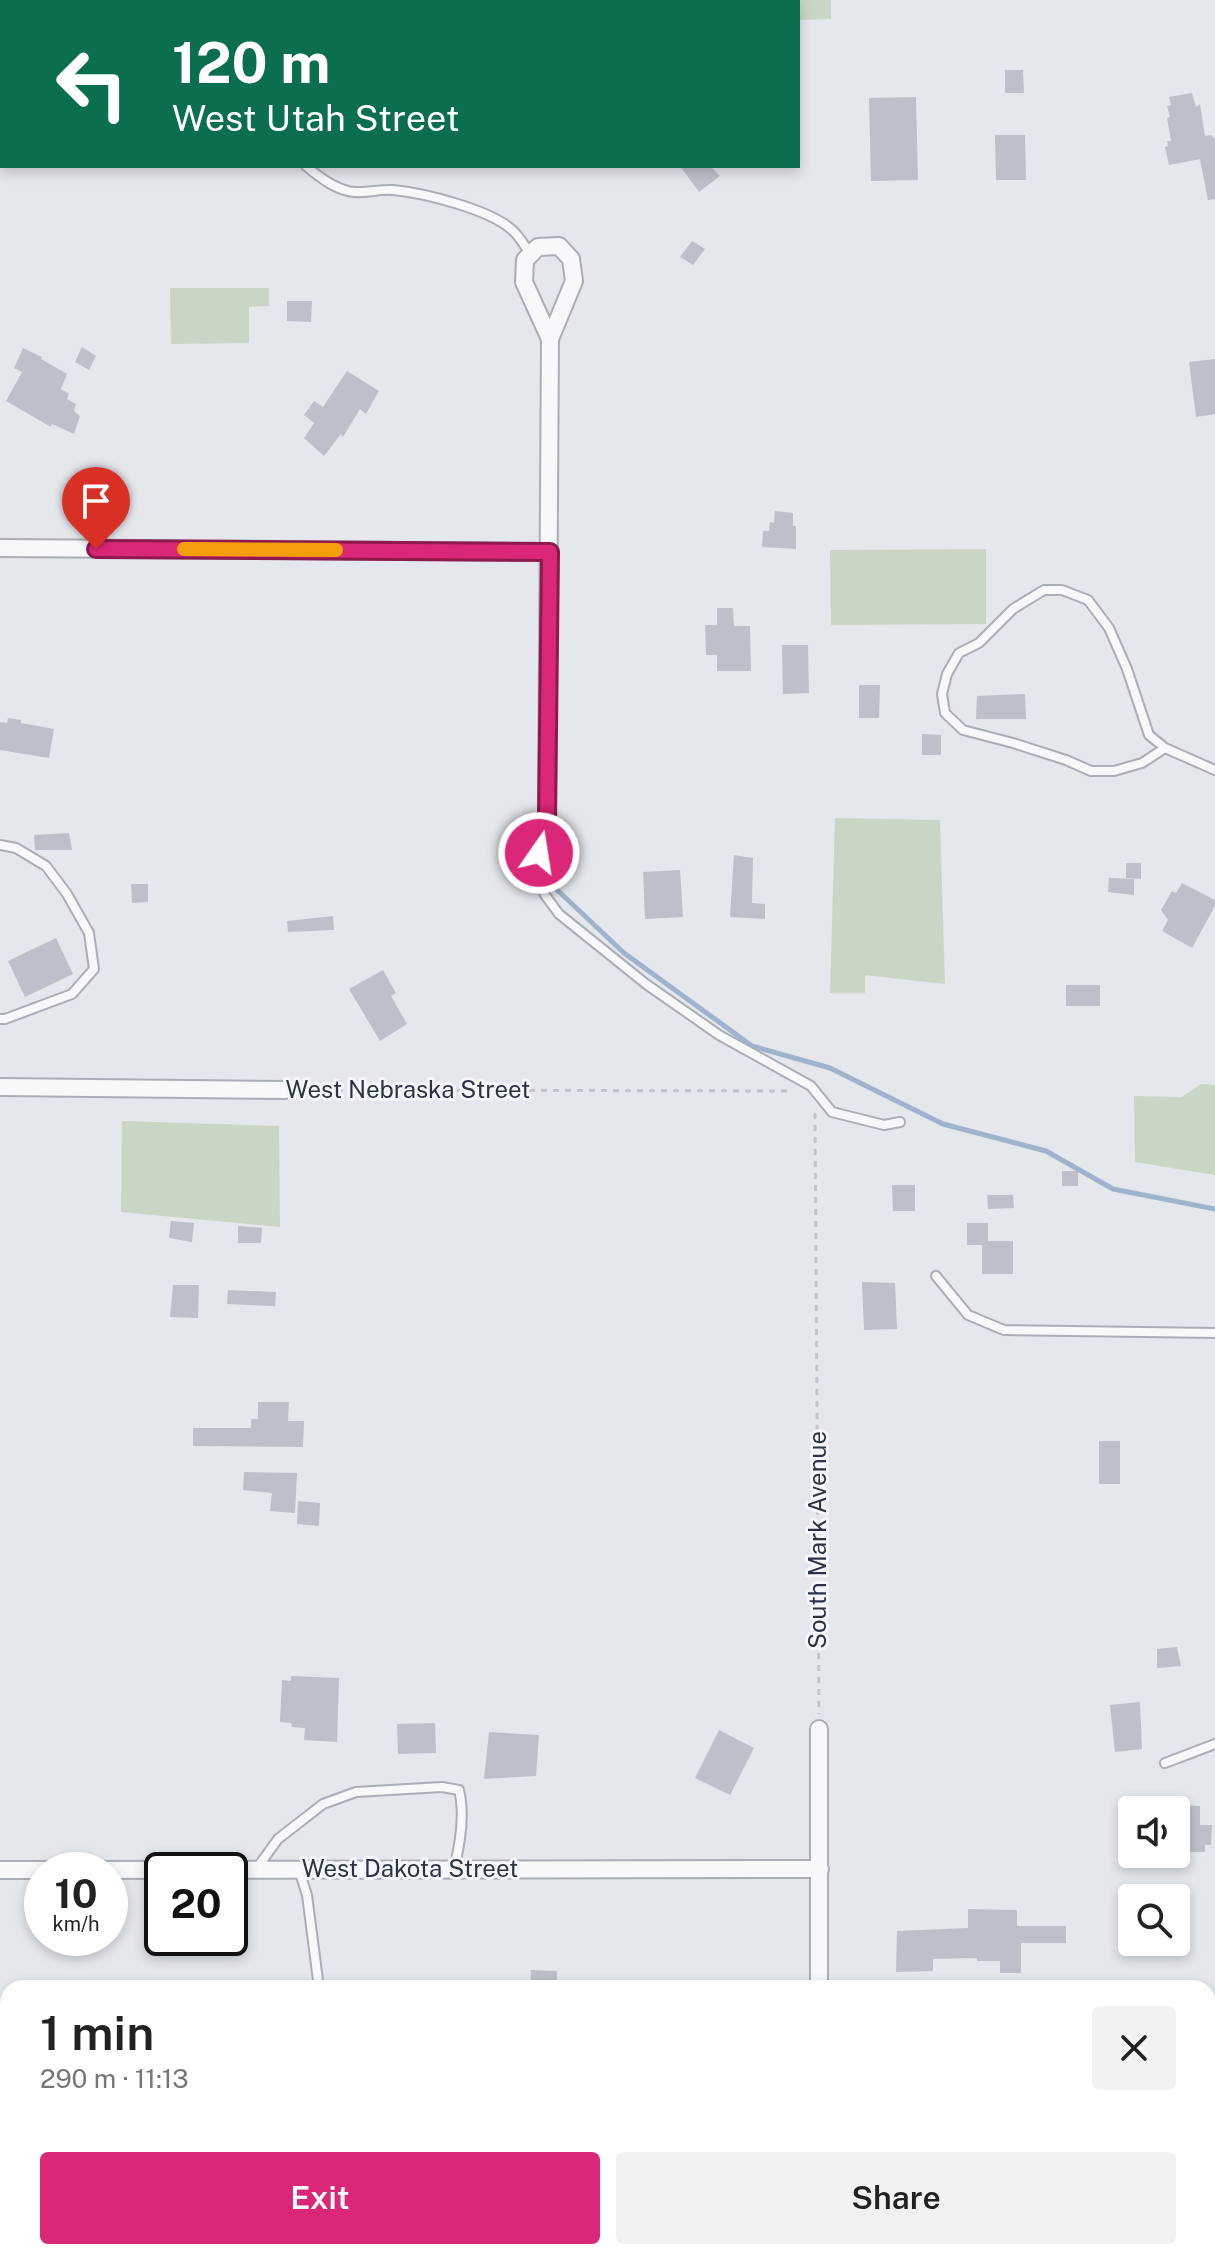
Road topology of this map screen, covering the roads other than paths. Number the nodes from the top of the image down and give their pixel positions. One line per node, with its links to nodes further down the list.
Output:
1 (309, 168): 2 (lane)
2 (531, 254): 3 (street); 3 (street)
3 (550, 339): 5 (street)
4 (0, 548): 5 (street)
5 (550, 552): 8 (street)
6 (1165, 748): 6 (lane); 7 (lane)
7 (1215, 770)
8 (547, 819): 13 (lane)
9 (0, 845): 10 (lane)
10 (0, 1019)
11 (0, 1087): 12 (street, West Nebraska Street)
12 (285, 1090)
13 (900, 1122)
14 (936, 1276): 15 (lane)
15 (1215, 1333)
16 (819, 1729): 22 (street)
17 (1215, 1744): 18 (lane)
18 (1165, 1763)
19 (256, 1869): 20 (street, West Dakota Street); 21 (lane); 23 (street, West Dakota Street)
20 (299, 1869): 21 (street, West Dakota Street); 24 (lane)
21 (454, 1869): 22 (street, West Dakota Street)
22 (820, 1869): 25 (street)
23 (0, 1870)
24 (318, 1980)
25 (819, 1980)

